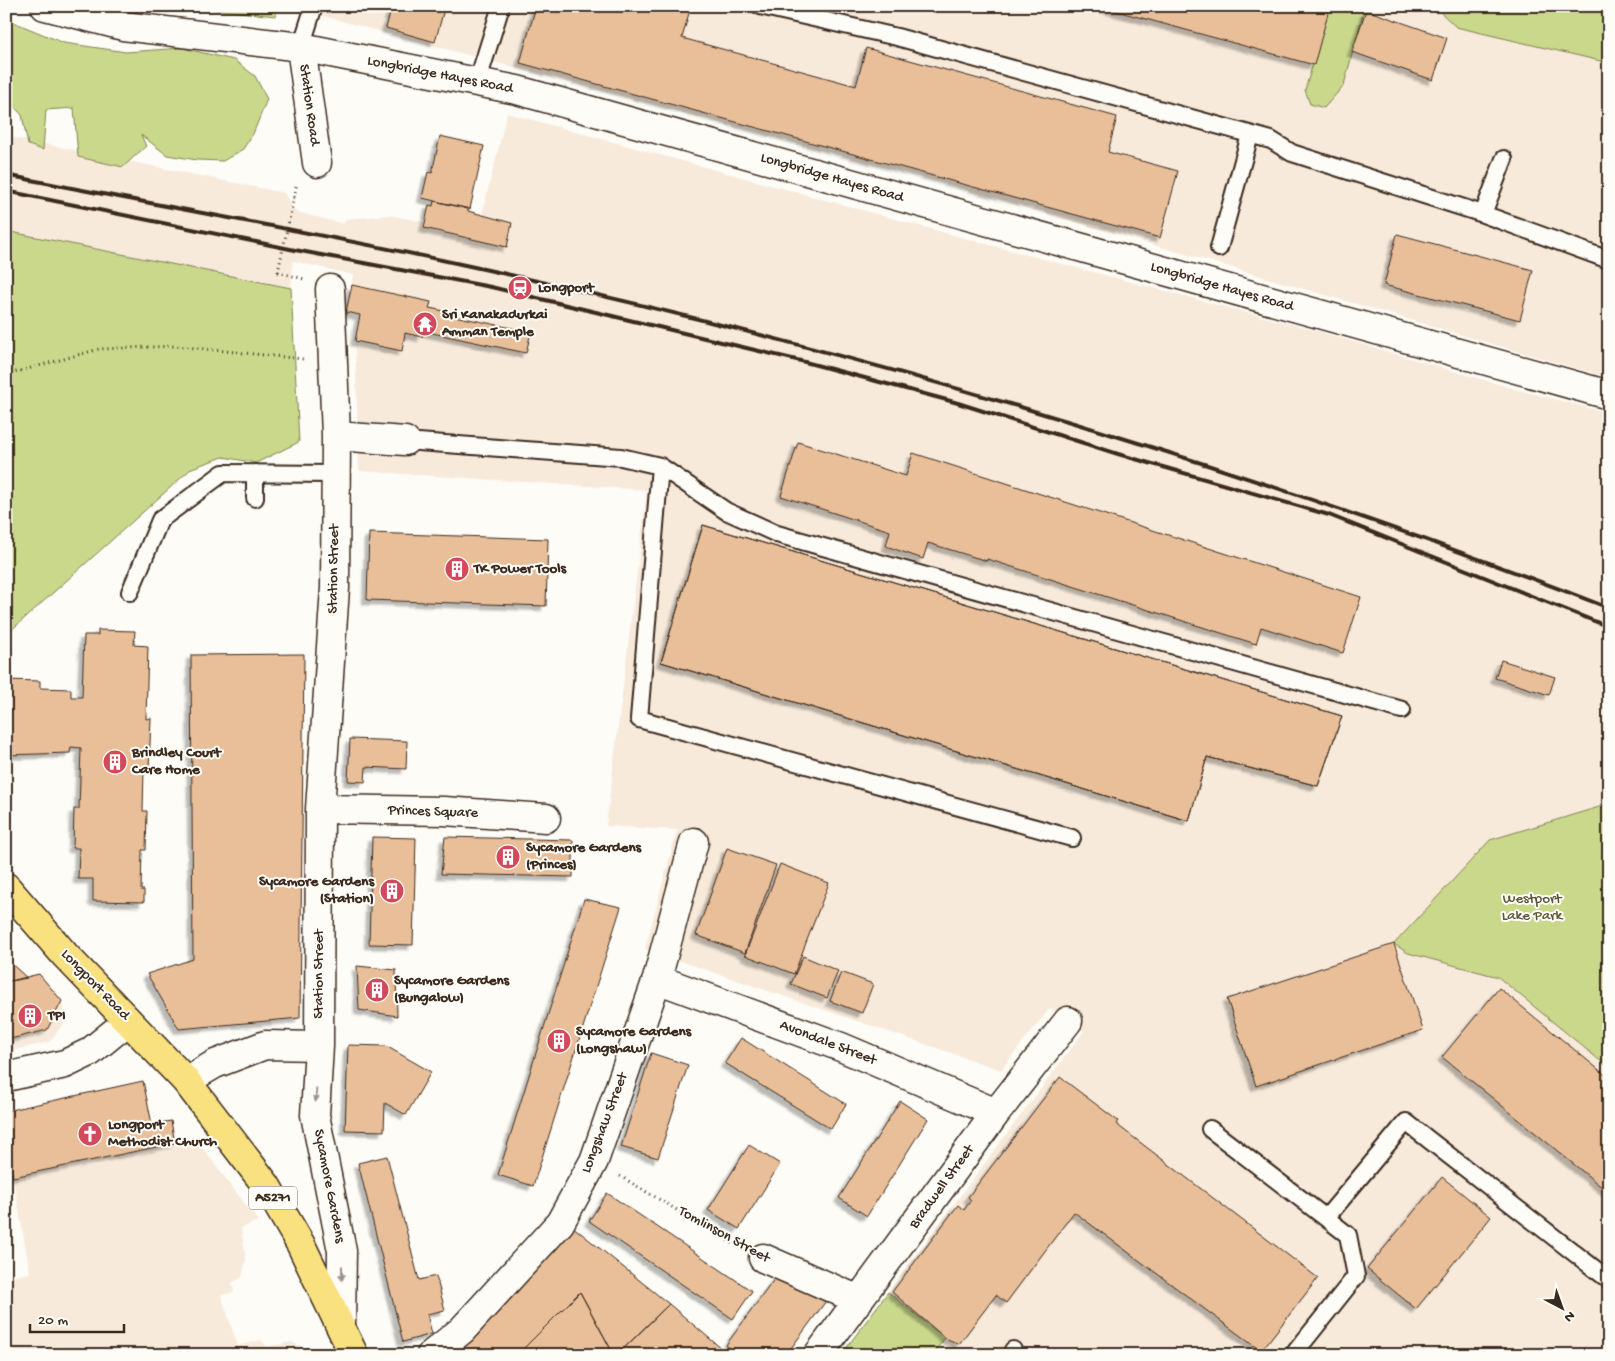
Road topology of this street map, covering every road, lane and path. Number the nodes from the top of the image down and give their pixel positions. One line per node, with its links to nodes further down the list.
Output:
1 (45, 6): 5 (street, Longbridge Hayes Road)
2 (314, 6): 5 (lane)
3 (501, 6): 6 (lane)
4 (760, 6): 7 (lane)
5 (302, 47): 6 (street, Longbridge Hayes Road); 9 (street, Station Road)
6 (477, 82): 18 (street, Longbridge Hayes Road)
7 (1250, 135): 11 (lane); 12 (lane)
8 (1504, 159): 11 (lane)
9 (317, 163)
10 (294, 197): 14 (path, bridge)
11 (1483, 214): 13 (lane)
12 (1219, 248)
13 (1609, 260)
14 (302, 278)
15 (330, 289): 16 (street, Station Street)
16 (334, 362): 17 (path); 19 (street, Station Street)
17 (6, 375)
18 (1609, 395)
19 (336, 436): 20 (street); 23 (street, Station Street)
20 (405, 441): 21 (lane)
21 (660, 466): 26 (lane); 29 (lane)
22 (255, 473): 23 (lane); 24 (lane); 25 (lane)
23 (335, 474): 27 (street, Station Street)
24 (255, 498)
25 (130, 592)
26 (1402, 710)
27 (320, 809): 28 (street, Princes Square); 35 (street, Station Street)
28 (546, 818)
29 (1072, 838)
30 (694, 842): 32 (street, Longshaw Street)
31 (6, 886): 33 (main road, Longport Road / A5271)
32 (657, 979): 38 (street, Avondale Street); 40 (street, Longshaw Street)
33 (128, 1020): 36 (street); 37 (main road, Longport Road / A5271)
34 (1068, 1021): 38 (street, Bradwell Street)
35 (319, 1046): 37 (street); 45 (street, Sycamore Gardens, one-way to 45)
36 (6, 1076)
37 (186, 1081): 45 (main road, A5271)
38 (996, 1113): 44 (street, Bradwell Street)
39 (1210, 1128): 41 (lane)
40 (594, 1161): 42 (path, Tomlinson Street); 47 (street, Longshaw Street)
41 (1326, 1218): 43 (lane); 49 (lane)
42 (763, 1258): 44 (street, Tomlinson Street)
43 (1609, 1280)
44 (859, 1300): 48 (street, Bradwell Street)
45 (341, 1326): 46 (main road, A5271)
46 (354, 1355)
47 (431, 1355)
48 (818, 1355)
49 (1293, 1355)

